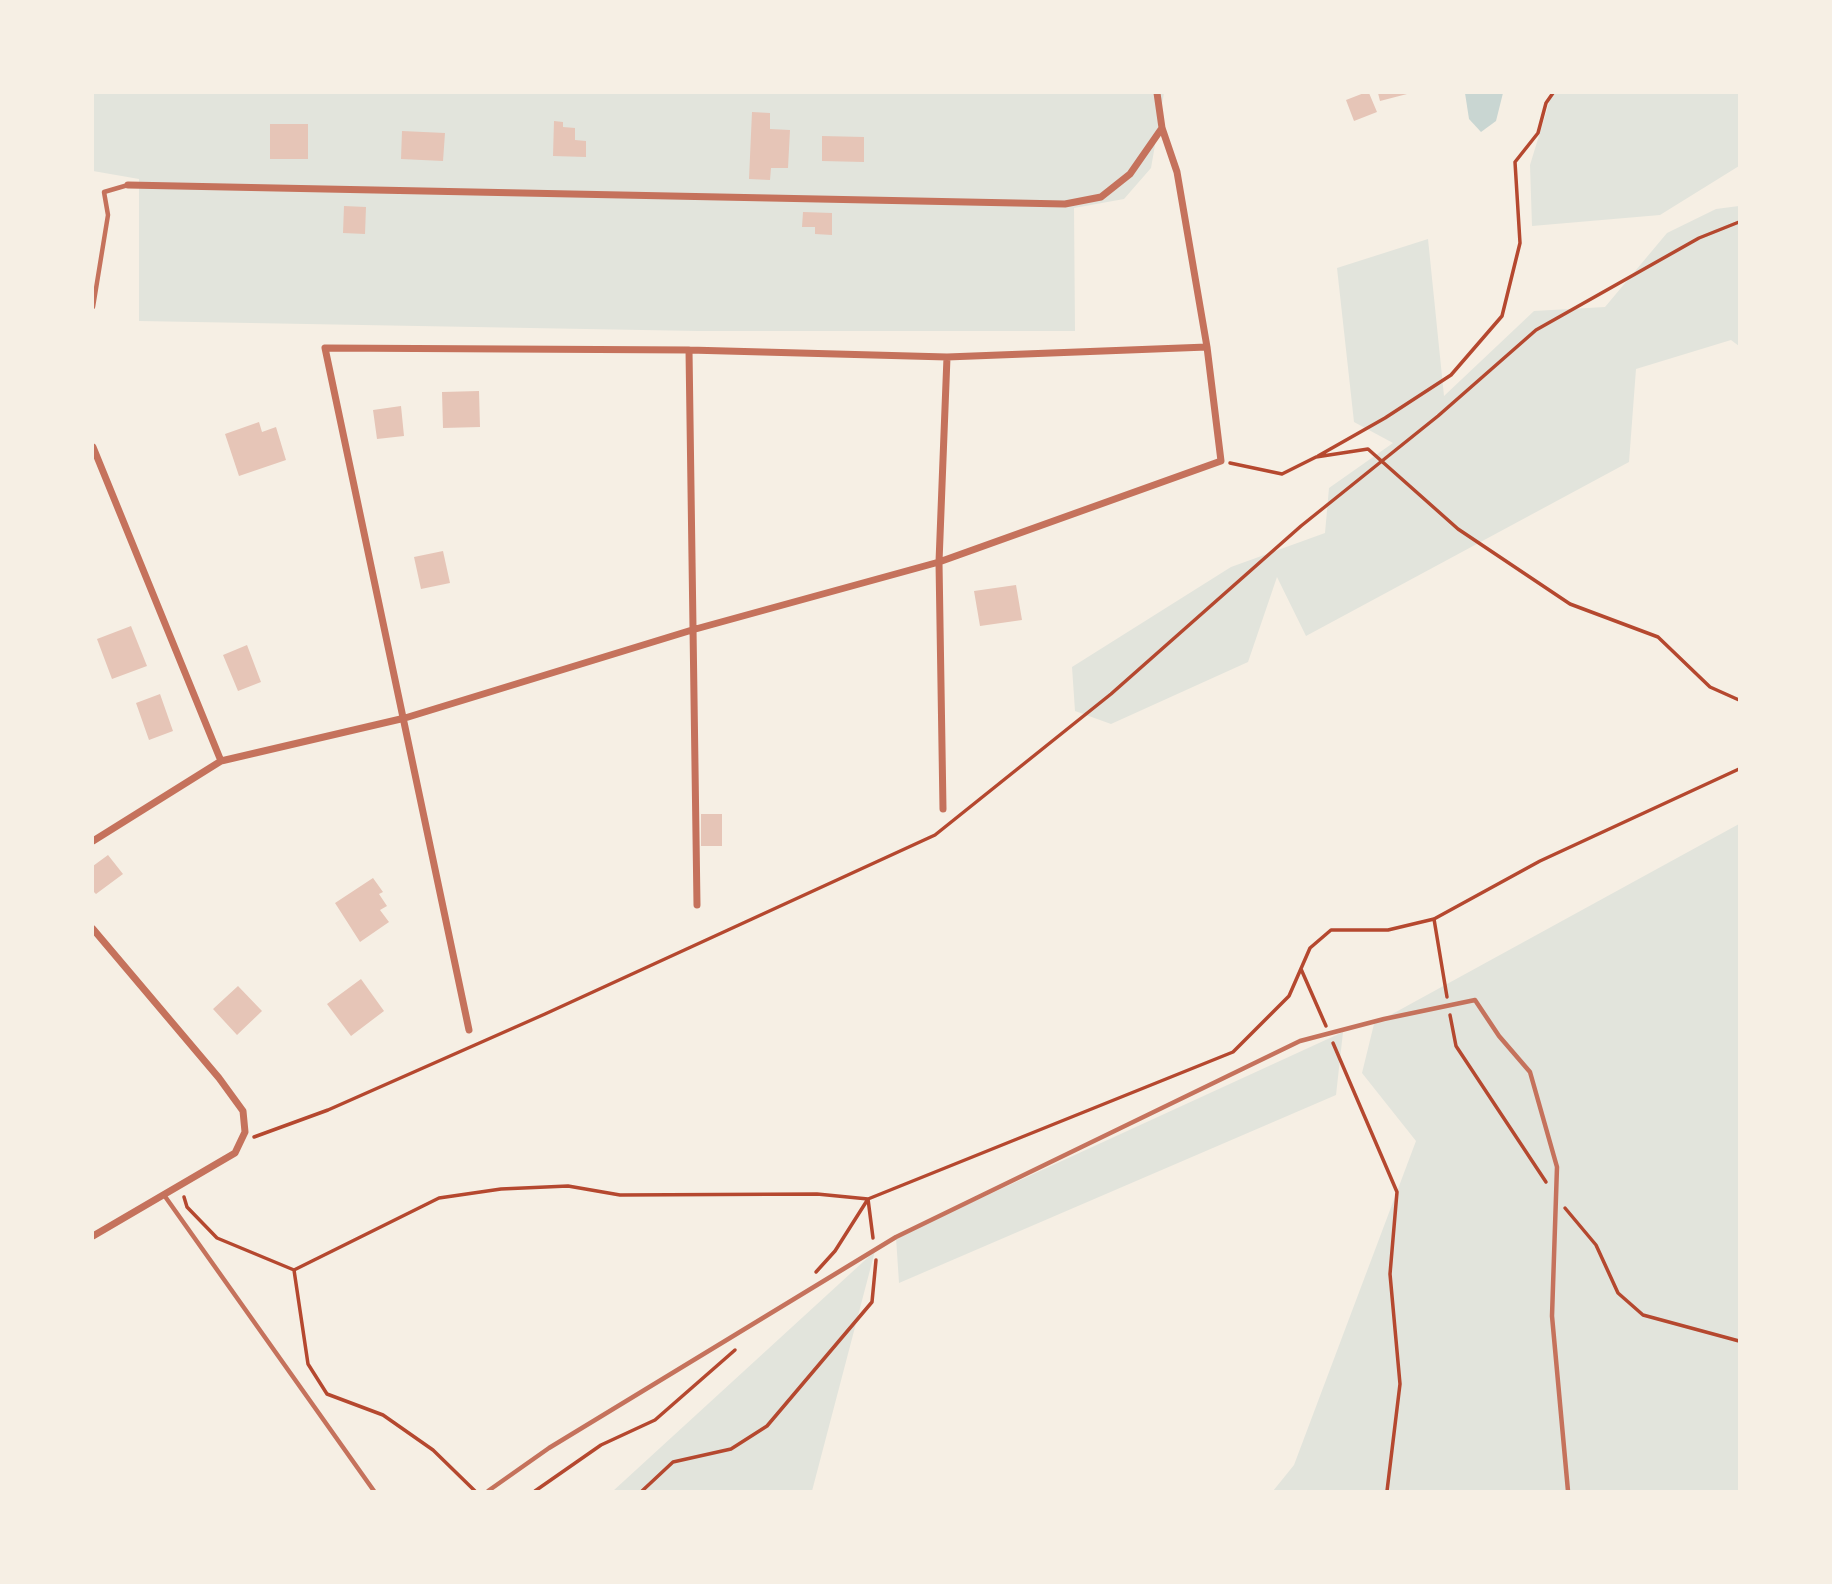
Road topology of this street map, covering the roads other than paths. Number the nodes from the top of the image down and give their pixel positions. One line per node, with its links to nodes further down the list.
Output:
1 (1157, 93): 2 (street)
2 (1161, 128): 3 (street); 5 (street)
3 (128, 185): 4 (lane)
4 (93, 307)
5 (1207, 347): 7 (street); 9 (street)
6 (689, 350): 7 (street); 10 (street); 11 (street)
7 (947, 357): 9 (street)
8 (93, 447): 12 (street)
9 (939, 562): 10 (street); 13 (street)
10 (692, 631): 11 (street); 15 (street)
11 (405, 718): 12 (street); 17 (street)
12 (221, 761): 14 (street)
13 (943, 809)
14 (93, 841)
15 (698, 905)
16 (93, 929): 18 (street)
17 (469, 1030)
18 (164, 1195): 19 (street); 20 (lane)
19 (93, 1236)
20 (374, 1491)
21 (488, 1491): 22 (lane)
22 (1568, 1491)

